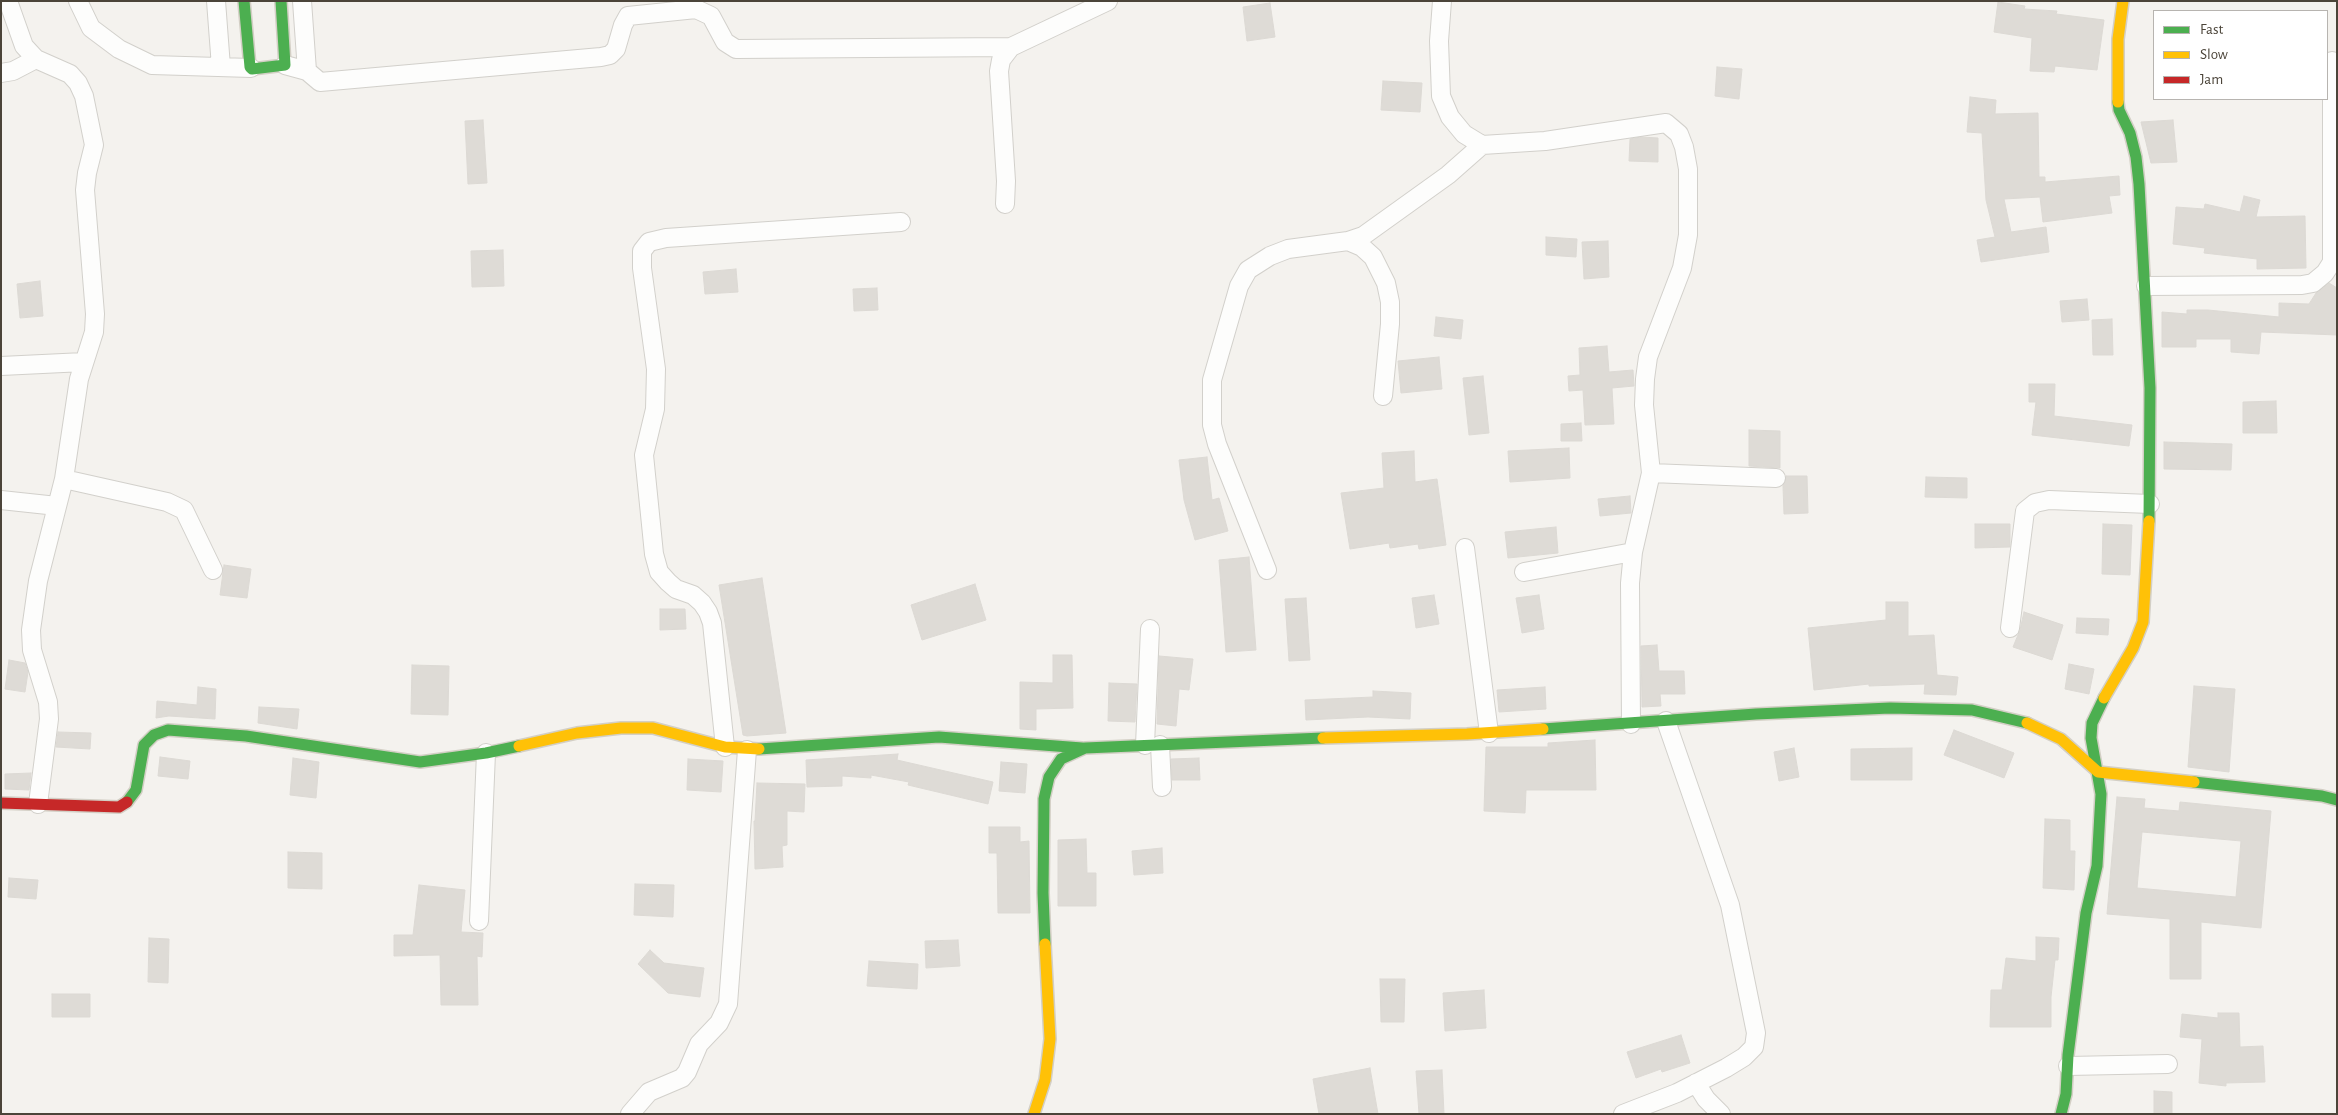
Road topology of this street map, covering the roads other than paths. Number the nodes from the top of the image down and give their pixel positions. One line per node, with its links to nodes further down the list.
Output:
1 (8, 1): 11 (street)
2 (78, 1): 14 (street)
3 (216, 1): 14 (street)
4 (244, 1): 15 (street)
5 (281, 1): 13 (street)
6 (302, 1): 16 (street)
7 (1108, 1): 10 (street)
8 (1442, 1): 18 (street)
9 (2123, 1): 23 (street)
10 (1011, 47): 16 (street); 19 (street)
11 (36, 59): 17 (street); 24 (street)
12 (2332, 61): 22 (street)
13 (285, 65): 15 (street); 16 (street)
14 (221, 67): 15 (street)
15 (251, 68)
16 (307, 71)
17 (1, 73)
18 (1482, 145): 21 (street); 27 (street)
19 (1005, 204)
20 (901, 222): 44 (street)
21 (1348, 241): 26 (street); 36 (street)
22 (2333, 268): 23 (street)
23 (2146, 286): 31 (street)
24 (84, 362): 25 (street); 29 (street)
25 (1, 366)
26 (1383, 396)
27 (1651, 472): 28 (street); 34 (street)
28 (1776, 478)
29 (64, 479): 32 (street); 35 (street)
30 (1, 500): 32 (street)
31 (2150, 504): 38 (street); 48 (street)
32 (57, 506): 52 (street)
33 (1465, 548): 42 (street)
34 (1633, 552): 37 (street); 41 (street)
35 (213, 570)
36 (1267, 570)
37 (1524, 572)
38 (2010, 628)
39 (1150, 629): 43 (street)
40 (1666, 721): 41 (street); 48 (street); 56 (street)
41 (1631, 724): 42 (street)
42 (1489, 733): 43 (street)
43 (1153, 745): 45 (street); 49 (street)
44 (725, 747): 46 (street); 47 (street)
45 (1085, 748): 46 (street); 58 (street)
46 (748, 750): 57 (street)
47 (486, 754): 52 (street); 53 (street)
48 (2098, 772): 50 (street); 55 (street)
49 (1162, 787)
50 (2337, 800)
51 (1, 803): 52 (street)
52 (38, 804)
53 (479, 922)
54 (2168, 1064): 55 (street)
55 (2068, 1066): 61 (street)
56 (1696, 1084): 59 (street); 60 (street)
57 (630, 1114)
58 (1034, 1114)
59 (1623, 1114)
60 (1721, 1114)
61 (2061, 1114)

